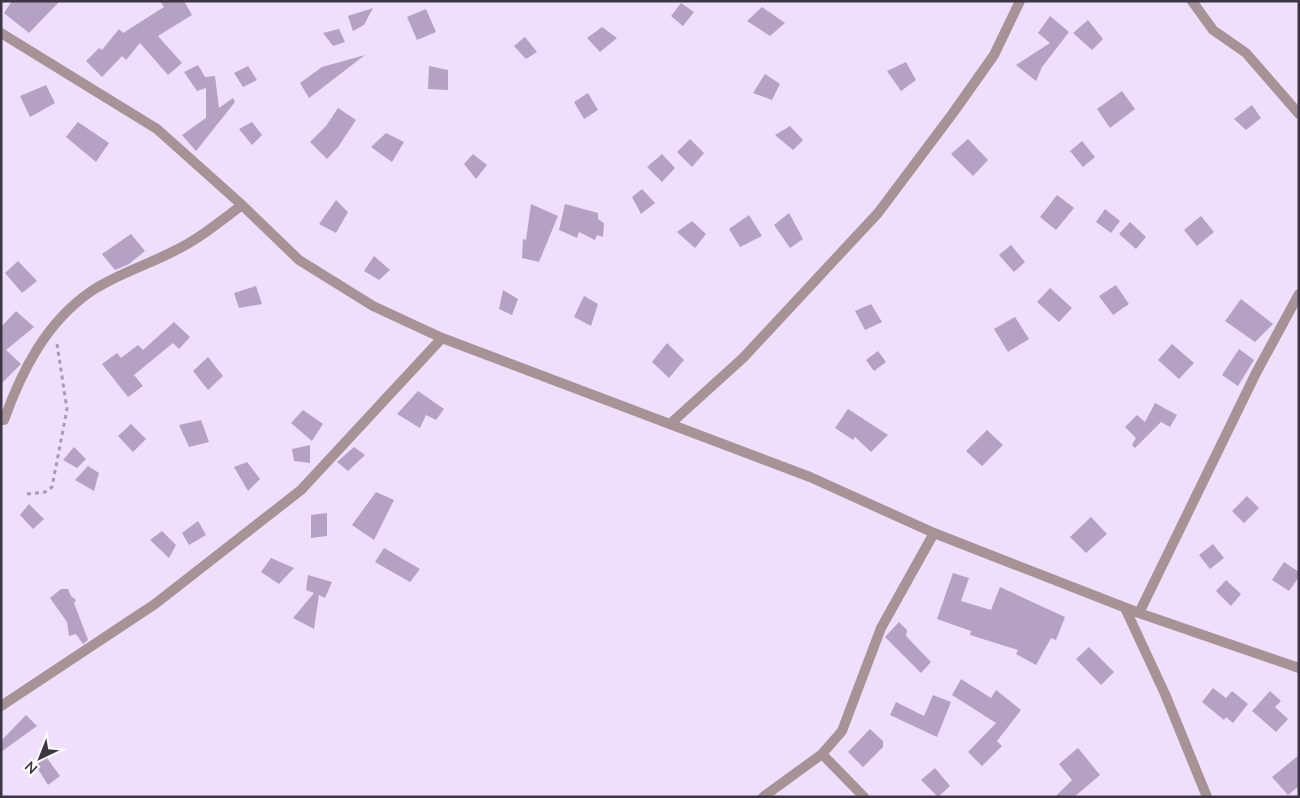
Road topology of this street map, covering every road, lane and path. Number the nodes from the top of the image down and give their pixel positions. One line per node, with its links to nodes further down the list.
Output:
1 (1020, 1): 10 (street)
2 (1192, 1): 4 (street)
3 (1, 33): 5 (street)
4 (1299, 114)
5 (242, 204): 7 (street); 8 (street)
6 (1299, 294): 14 (street)
7 (52, 326): 9 (street); 11 (path)
8 (442, 338): 10 (street); 16 (street)
9 (4, 420)
10 (670, 424): 12 (street)
11 (27, 494)
12 (934, 532): 13 (street); 17 (street)
13 (1125, 608): 14 (street); 20 (street)
14 (1139, 613): 15 (street)
15 (1299, 668)
16 (1, 706)
17 (822, 754): 18 (street); 19 (street)
18 (764, 797)
19 (864, 797)
20 (1207, 797)

